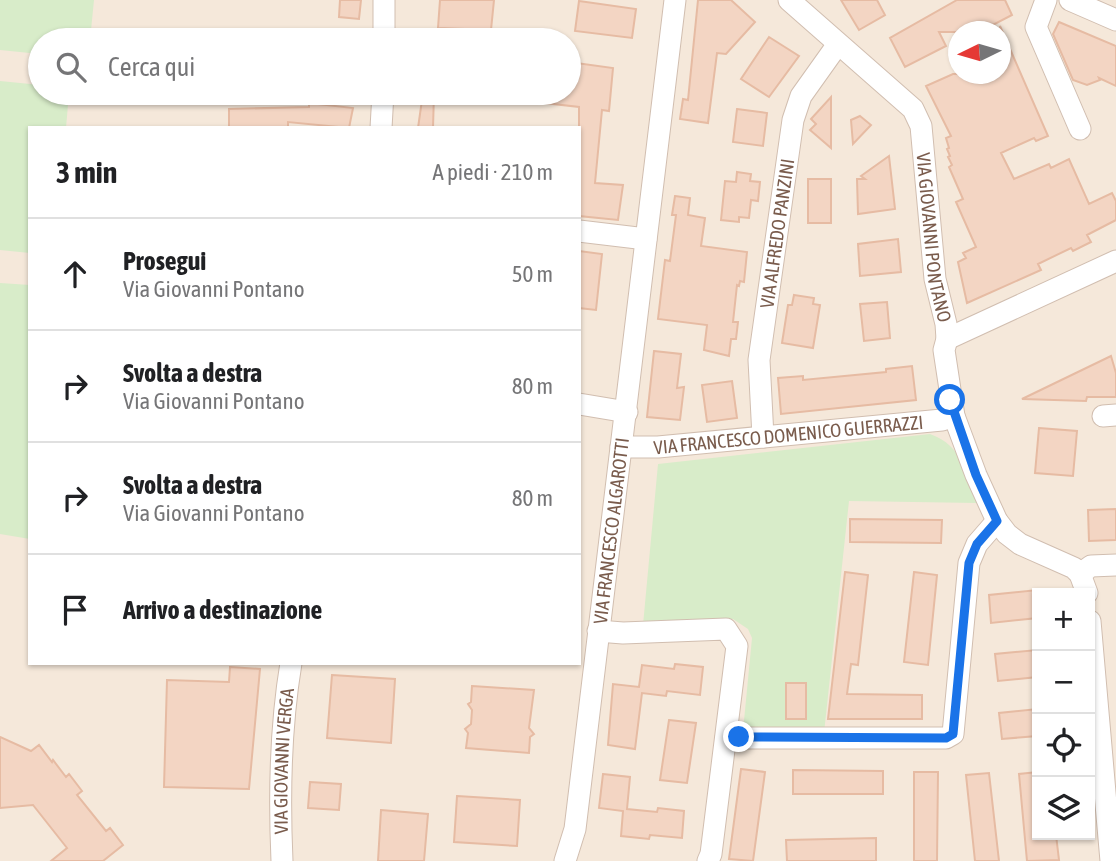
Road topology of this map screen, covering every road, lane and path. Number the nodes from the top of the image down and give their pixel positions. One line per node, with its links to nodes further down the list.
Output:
1 (384, 0): 7 (street)
2 (676, 0): 13 (street, VIA FRANCESCO ALGAROTTI)
3 (789, 0): 8 (street, VIA GIOVANNI PONTANO)
4 (1046, 0): 11 (street)
5 (1070, 0): 6 (street)
6 (1116, 20)
7 (384, 28)
8 (838, 44): 15 (street, VIA GIOVANNI PONTANO); 19 (street, VIA ALFREDO PANZINI)
9 (382, 105): 10 (street)
10 (381, 126)
11 (1080, 129)
12 (581, 231): 13 (street)
13 (646, 239): 17 (street, VIA FRANCESCO ALGAROTTI)
14 (1116, 261): 15 (street)
15 (947, 339): 18 (street, VIA GIOVANNI PONTANO)
16 (581, 404): 17 (street)
17 (626, 412): 20 (street, VIA FRANCESCO ALGAROTTI)
18 (954, 416): 19 (street, VIA FRANCESCO DOMENICO GUERRAZZI); 21 (street, VIA GIOVANNI PONTANO)
19 (763, 437): 20 (street, VIA FRANCESCO DOMENICO GUERRAZZI)
20 (621, 447): 26 (street, VIA FRANCESCO ALGAROTTI)
21 (997, 521): 22 (street); 23 (street)
22 (1020, 544): 23 (street); 25 (street)
23 (972, 555): 30 (street)
24 (1116, 565): 25 (street)
25 (1083, 584)
26 (597, 631): 30 (street); 33 (street, VIA FRANCESCO ALGAROTTI)
27 (1095, 648): 29 (street)
28 (291, 665): 32 (street, VIA GIOVANNI VERGA)
29 (1107, 712): 31 (street)
30 (726, 738): 34 (street)
31 (1112, 860)
32 (282, 861)
33 (566, 861)
34 (708, 861)

